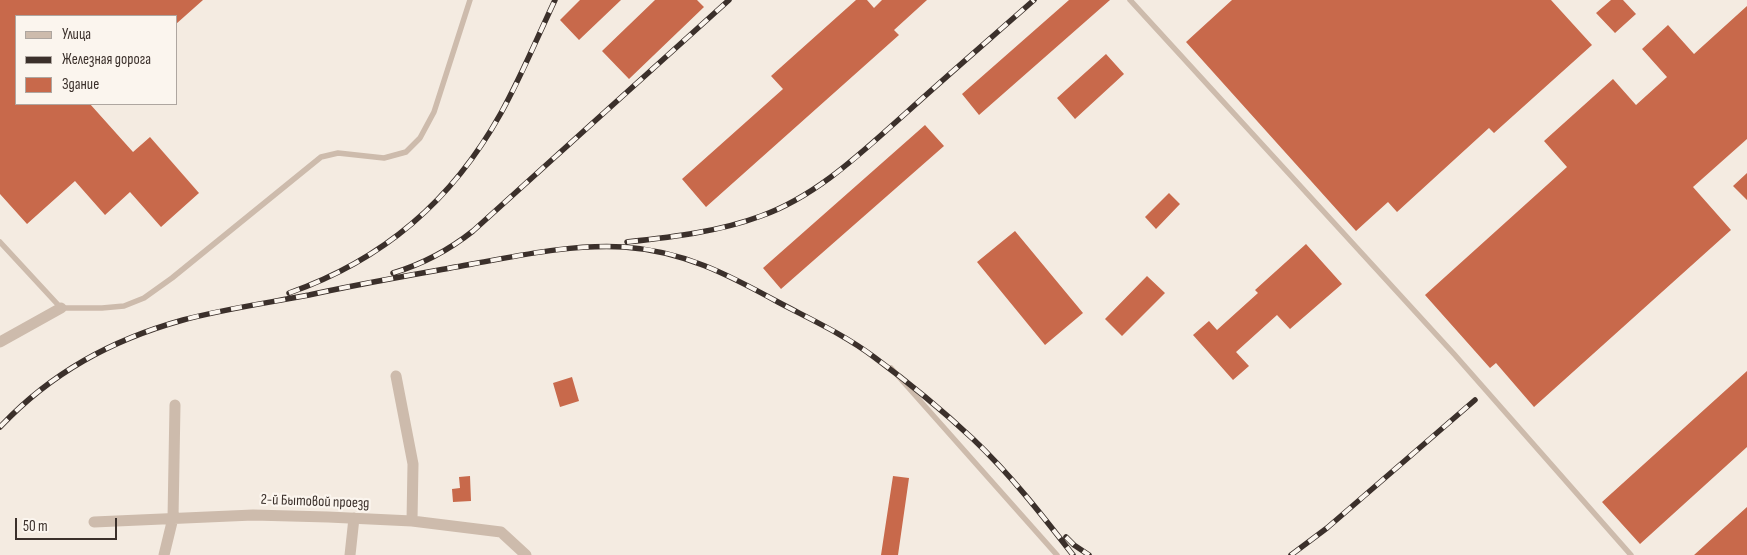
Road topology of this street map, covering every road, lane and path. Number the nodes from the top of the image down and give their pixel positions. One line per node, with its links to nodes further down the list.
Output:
1 (470, 0): 4 (lane)
2 (1130, 0): 17 (lane)
3 (0, 242): 4 (lane)
4 (61, 308): 5 (street)
5 (0, 342)
6 (891, 368): 16 (lane)
7 (396, 376): 11 (street)
8 (175, 405): 9 (street)
9 (172, 518): 10 (street, 2-й Бытовой проезд); 12 (street, 2-й Бытовой проезд); 13 (street)
10 (354, 518): 11 (street, 2-й Бытовой проезд); 14 (street)
11 (412, 521): 15 (street, 2-й Бытовой проезд)
12 (94, 522)
13 (164, 555)
14 (350, 555)
15 (526, 555)
16 (1058, 555)
17 (1631, 555)

